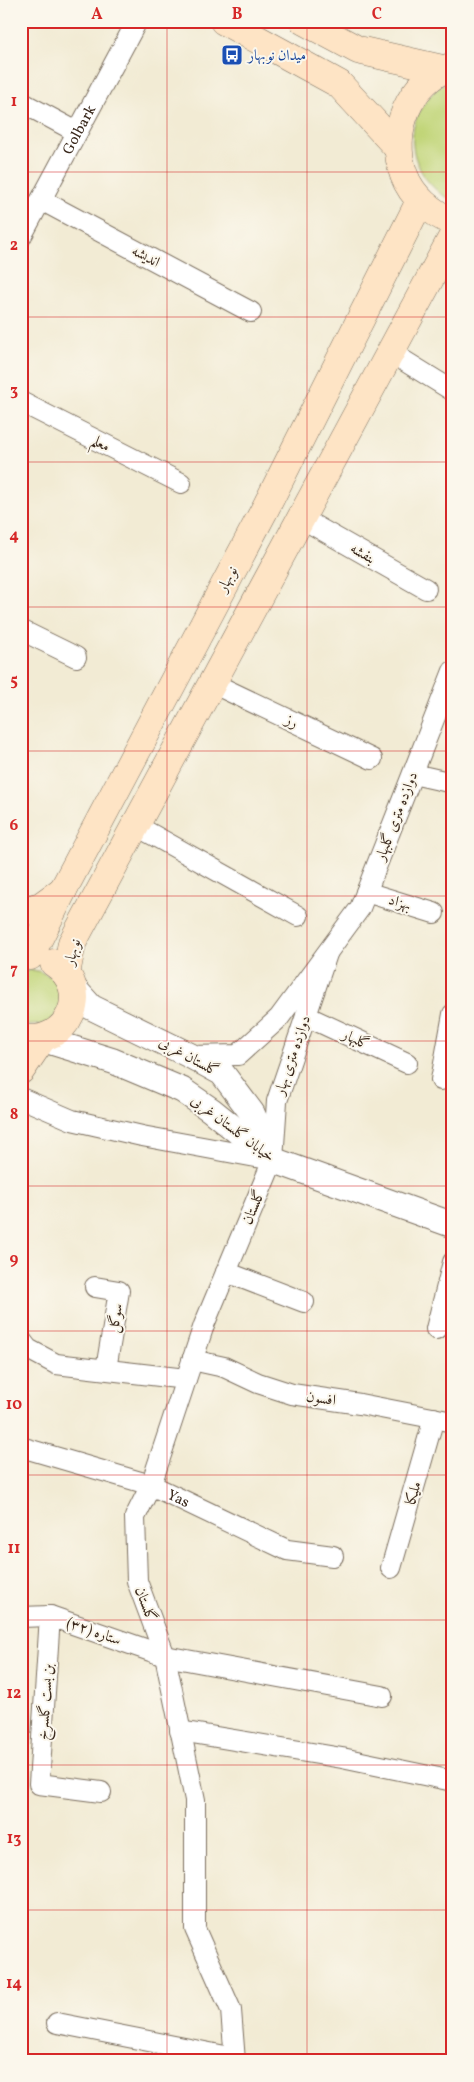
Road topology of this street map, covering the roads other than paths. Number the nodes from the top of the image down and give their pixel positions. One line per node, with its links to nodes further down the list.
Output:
1 (137, 21): 6 (street, Golbark)
2 (224, 21): 7 (main road)
3 (304, 21): 4 (main road)
4 (447, 67): 7 (main road)
5 (21, 102): 6 (street)
6 (77, 132): 8 (street, Golbark)
7 (398, 148): 9 (main road)
8 (41, 200): 12 (street, Golbark); 13 (street, اندیشه)
9 (420, 201): 10 (main road); 28 (main road, نوبهار)
10 (453, 222)
11 (453, 236): 14 (main road, نوبهار)
12 (21, 237)
13 (251, 312)
14 (390, 352): 15 (street); 18 (main road, نوبهار)
15 (453, 391)
16 (21, 402): 17 (street, معلم)
17 (181, 483)
18 (301, 518): 19 (street, بنفشه); 23 (main road, نوبهار)
19 (426, 589)
20 (21, 630): 21 (street)
21 (76, 657)
22 (453, 671): 25 (street, دوازده متری گلبهار)
23 (212, 683): 24 (street, رز); 27 (main road, نوبهار)
24 (372, 759)
25 (413, 774): 26 (street); 29 (street, دوازده متری گلبهار)
26 (453, 783)
27 (136, 826): 32 (street); 35 (main road, نوبهار)
28 (63, 890): 30 (main road); 34 (main road, نوبهار)
29 (366, 892): 31 (street, بهزاد); 33 (street, دوازده متری گلبهار)
30 (21, 912)
31 (434, 913)
32 (298, 916)
33 (326, 954): 37 (street, دوازده متری بهار); 39 (street, دوازده متری گلبهار)
34 (26, 957): 35 (main road)
35 (69, 980): 38 (main road, نوبهار); 39 (street, گلستان غربی)
36 (453, 1014): 42 (street)
37 (306, 1016): 40 (street, گلبهار); 44 (street, دوازده متری بهار)
38 (32, 1038): 41 (main road); 44 (street, خیابان گلستان غربی)
39 (191, 1056): 44 (street, گلستان غربی)
40 (407, 1063)
41 (21, 1070)
42 (441, 1080)
43 (21, 1098): 44 (street)
44 (273, 1160): 45 (street, خیابان گلستان غربی); 47 (street, گلستان)
45 (453, 1226)
46 (453, 1262): 50 (street)
47 (226, 1272): 49 (street); 53 (street, گلستان)
48 (96, 1287): 52 (street, سوگل)
49 (304, 1302)
50 (436, 1329)
51 (21, 1340): 52 (street, افسون)
52 (106, 1369): 53 (street, افسون)
53 (189, 1369): 54 (street, افسون); 56 (street, گلستان)
54 (443, 1420): 58 (street, ملیکا)
55 (21, 1446): 56 (street, Yas)
56 (151, 1485): 57 (street, Yas); 61 (street, گلستان)
57 (333, 1556)
58 (391, 1568)
59 (50, 1616): 60 (street, ستاره (۳۲)); 61 (street, ستاره (۳۲)); 65 (street, بن بست گلسرخ)
60 (21, 1617)
61 (165, 1656): 62 (street, ستاره (۳۲)); 63 (street, گلستان)
62 (382, 1696)
63 (180, 1731): 64 (street); 67 (street, گلستان)
64 (453, 1780)
65 (101, 1792)
66 (58, 2023): 67 (street)
67 (235, 2059)

